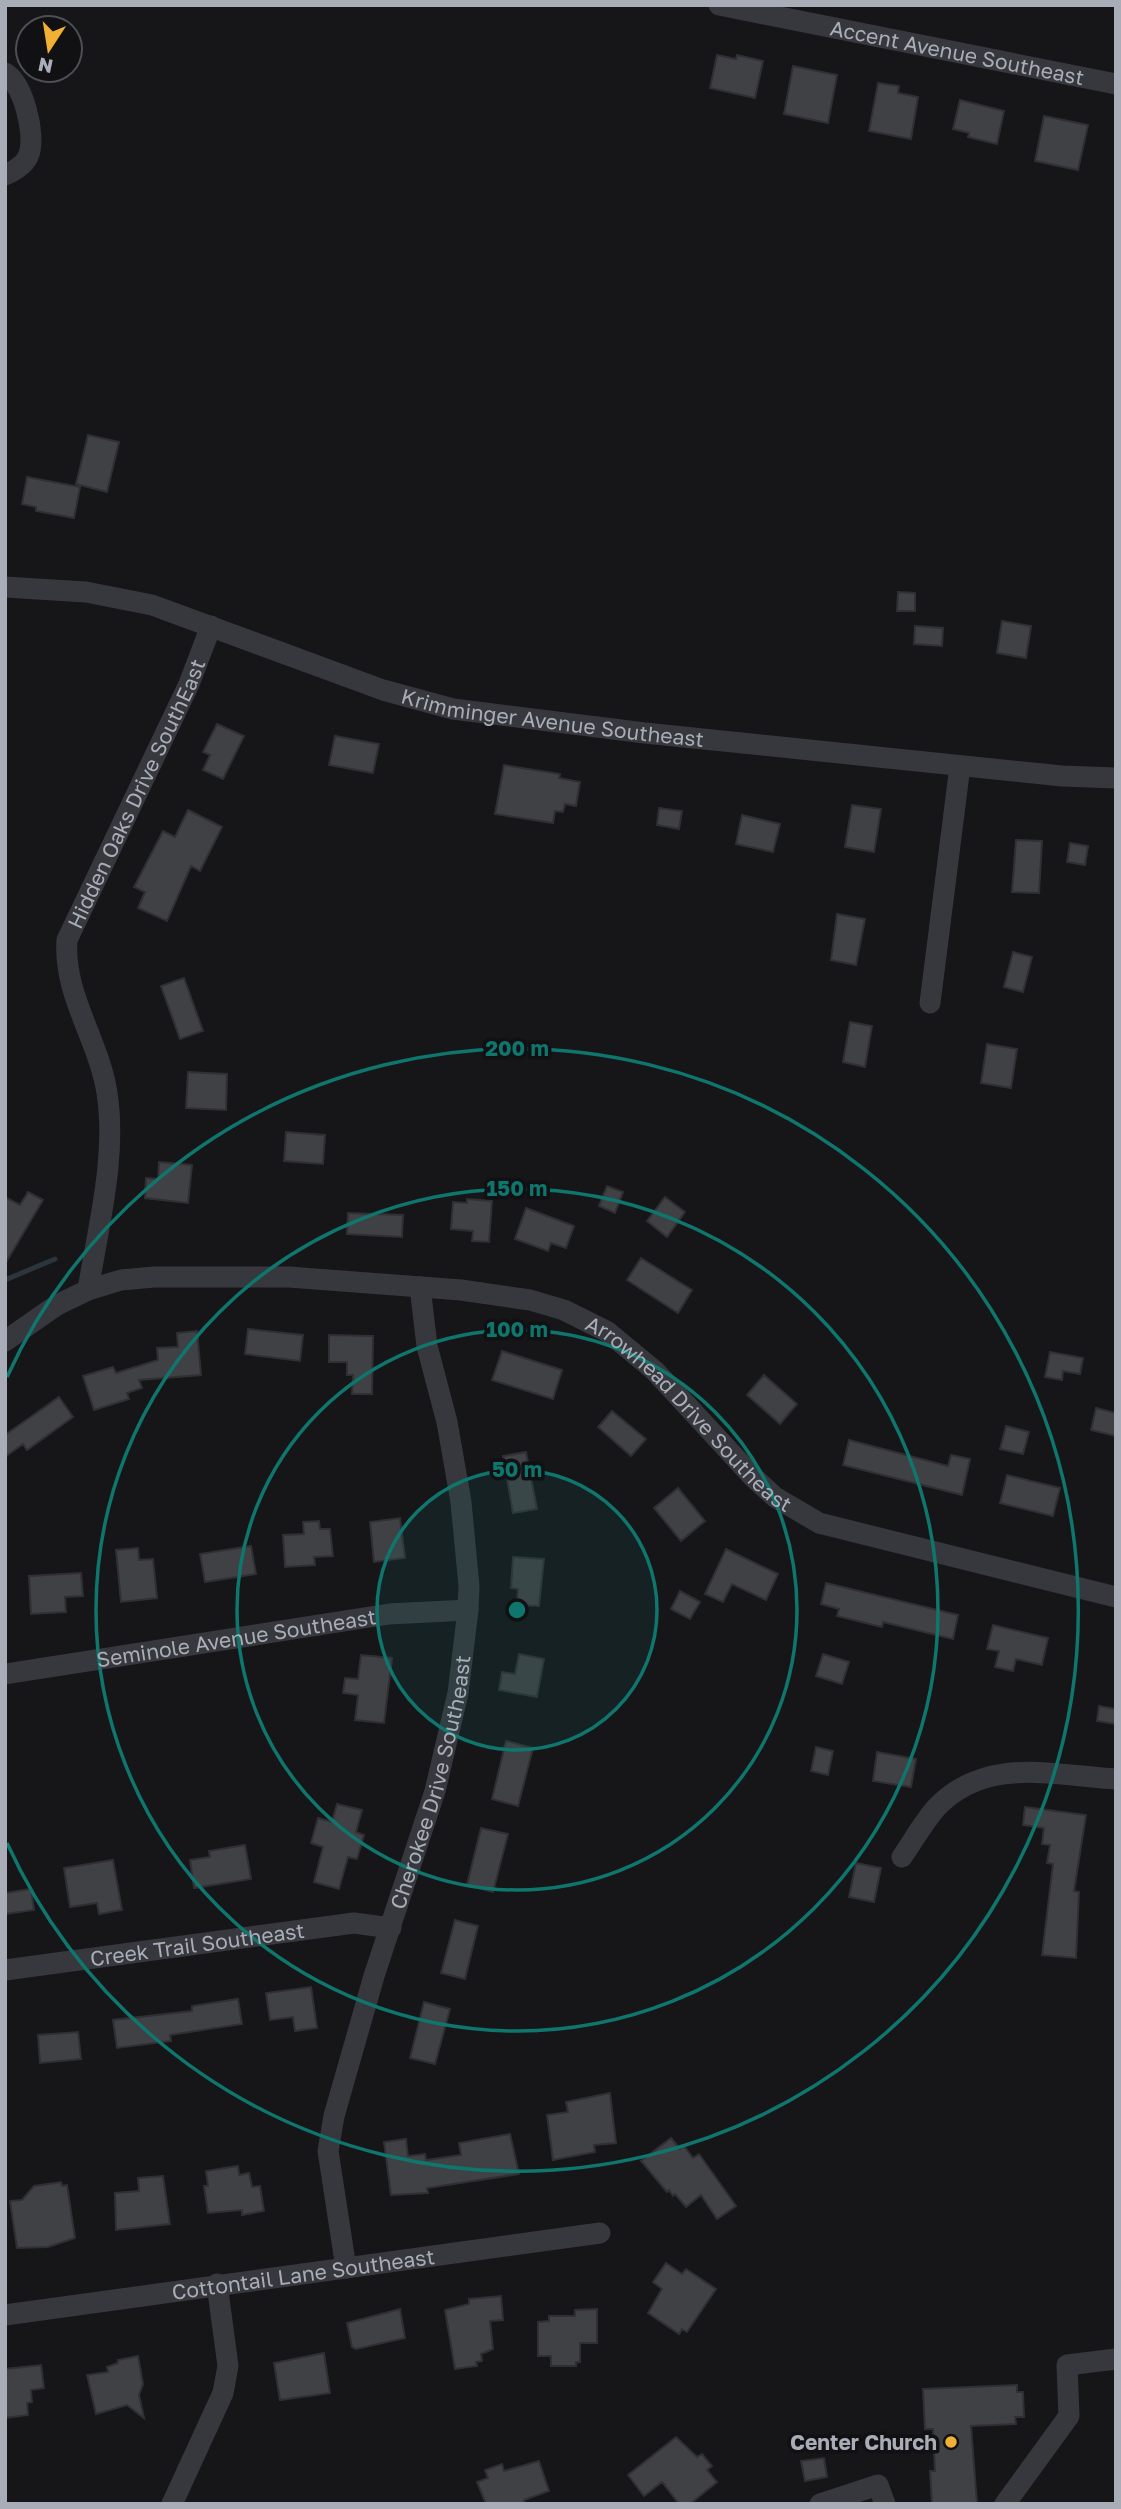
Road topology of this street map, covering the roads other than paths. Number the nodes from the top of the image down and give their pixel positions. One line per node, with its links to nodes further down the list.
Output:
1 (719, 5): 3 (street, Accent Avenue Southeast)
2 (5, 73): 4 (street)
3 (1116, 83)
4 (5, 175)
5 (5, 587): 6 (street, Krimminger Avenue Southeast)
6 (211, 626): 7 (street, Krimminger Avenue Southeast); 11 (street, Hidden Oaks Drive SouthEast)
7 (960, 766): 8 (street, Krimminger Avenue Southeast); 9 (street)
8 (1116, 778)
9 (930, 1003)
10 (420, 1287): 11 (street, Arrowhead Drive Southeast); 13 (street, Arrowhead Drive Southeast); 14 (street, Cherokee Drive Southeast)
11 (88, 1290): 12 (street, Arrowhead Drive Southeast)
12 (5, 1341)
13 (1116, 1597)
14 (468, 1610): 15 (street, Seminole Avenue Southeast); 18 (street, Cherokee Drive Southeast)
15 (5, 1674)
16 (1116, 1779): 17 (street)
17 (902, 1857)
18 (391, 1928): 19 (street, Creek Trail Southeast); 21 (street, Cherokee Drive Southeast)
19 (5, 1970)
20 (600, 2233): 21 (street, Cottontail Lane Southeast)
21 (346, 2268): 22 (street, Cottontail Lane Southeast)
22 (217, 2284): 23 (street, Cottontail Lane Southeast); 25 (street)
23 (5, 2315)
24 (1116, 2359): 28 (street)
25 (172, 2504)
26 (821, 2504): 27 (street)
27 (885, 2504)
28 (1004, 2504)

